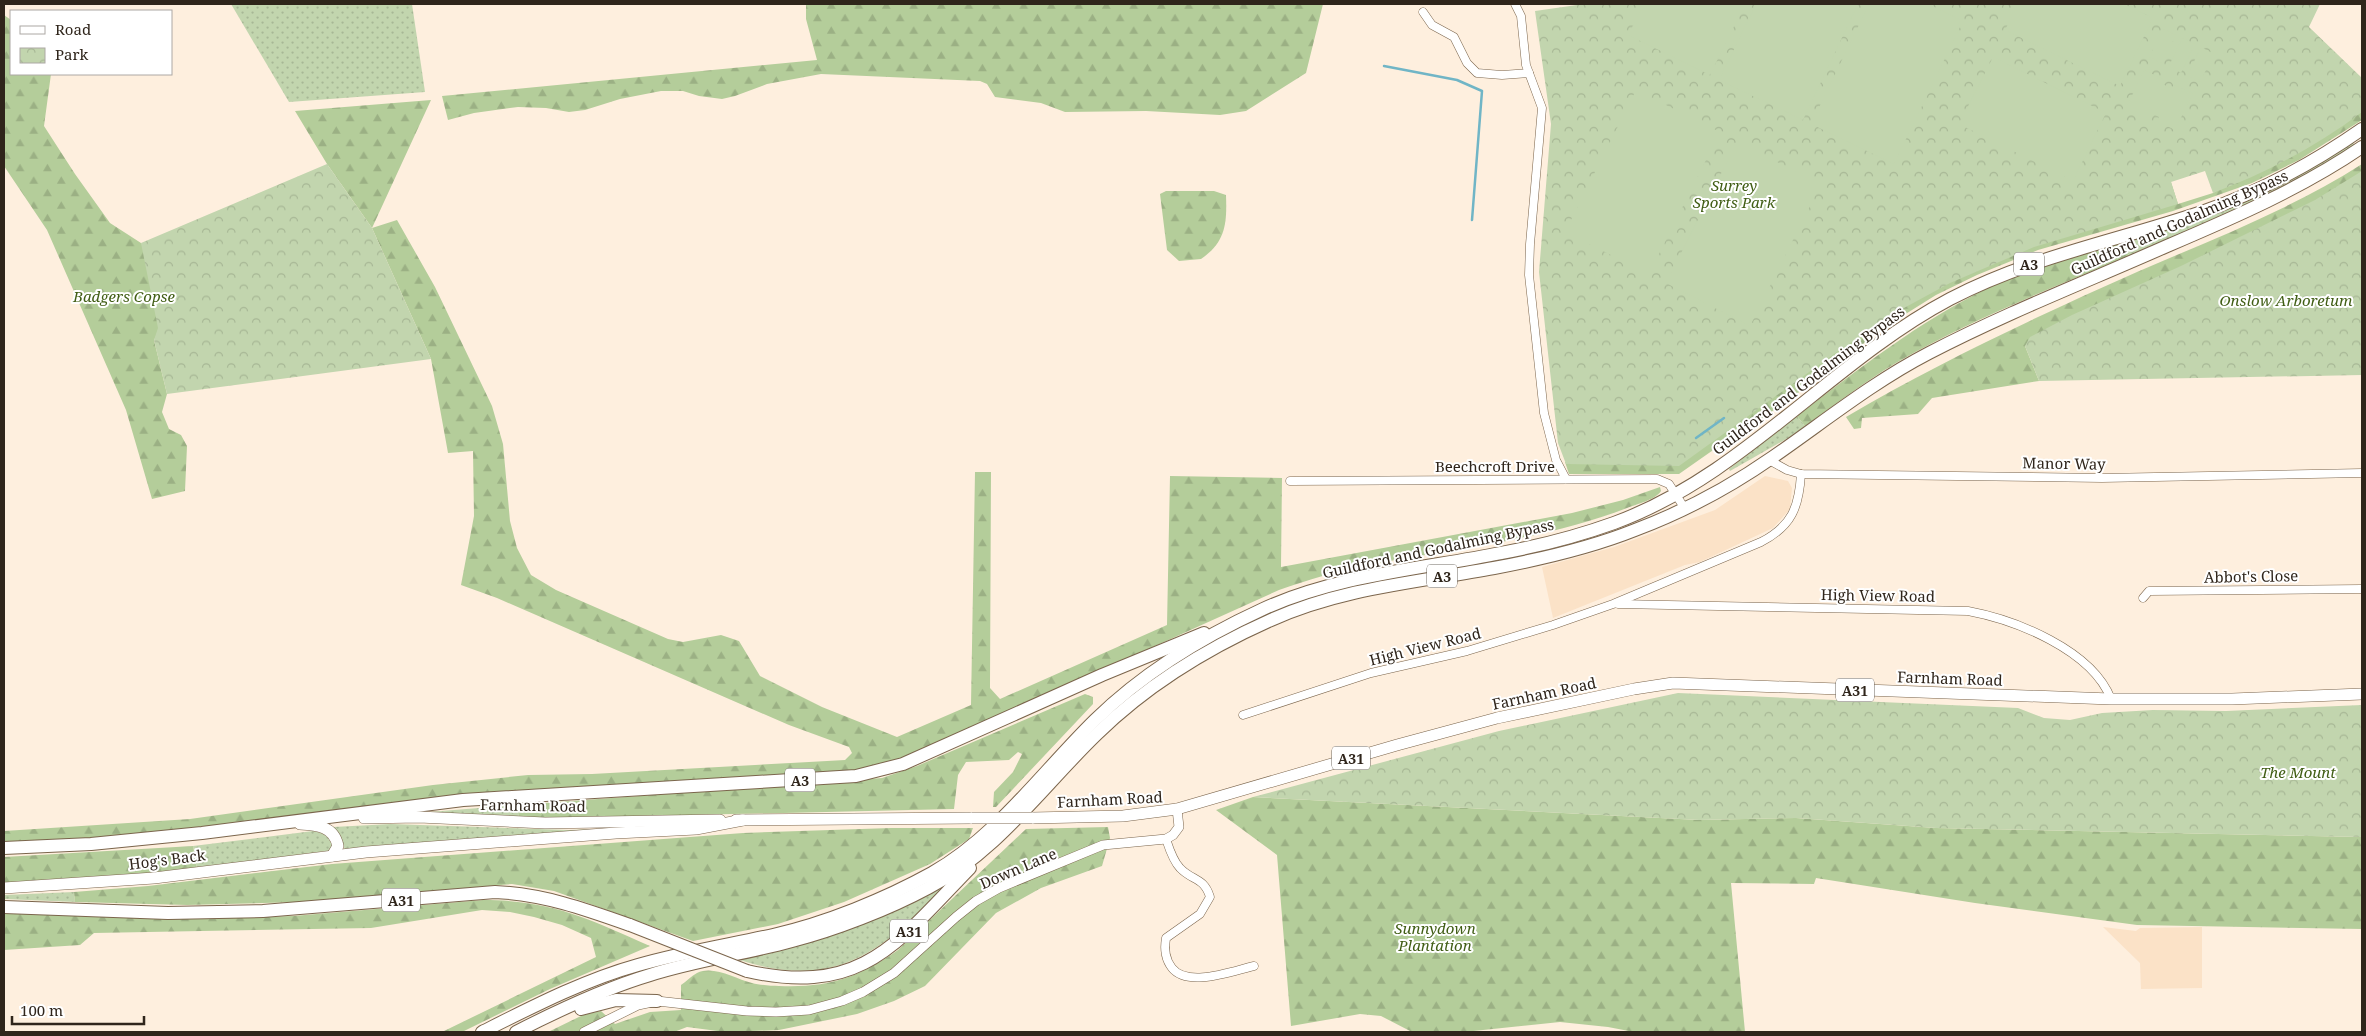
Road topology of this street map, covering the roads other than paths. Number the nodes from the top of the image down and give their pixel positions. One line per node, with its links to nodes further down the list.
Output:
1 (1515, 4): 3 (street)
2 (1423, 12): 3 (street)
3 (1529, 73): 9 (street)
4 (2362, 129): 11 (highway, Guildford and Godalming Bypass / A3)
5 (2362, 146): 6 (highway, Guildford and Godalming Bypass / A3)
6 (1769, 460): 8 (street, Manor Way); 12 (highway, Guildford and Godalming Bypass / A3)
7 (2362, 473): 8 (street, Manor Way)
8 (1801, 474): 13 (street, High View Road)
9 (1566, 479): 10 (street, Beechcroft Drive); 11 (street, Beechcroft Drive)
10 (1290, 481)
11 (1677, 495): 12 (street, Beechcroft Drive); 18 (highway, Guildford and Godalming Bypass / A3)
12 (1685, 509): 26 (highway, Guildford and Godalming Bypass / A3)
13 (1650, 588): 16 (street, High View Road); 17 (street)
14 (2362, 589): 15 (street, Abbot's Close)
15 (2143, 598)
16 (1613, 604): 17 (street, High View Road); 21 (street, High View Road)
17 (1653, 605): 20 (street, High View Road)
18 (1248, 617): 23 (highway, A3); 34 (highway, Guildford and Godalming Bypass / A3)
19 (2362, 694): 20 (main road, Farnham Road / A31)
20 (2111, 699): 22 (main road, Farnham Road / A31)
21 (1243, 715)
22 (1177, 809): 24 (main road, Farnham Road / A31, bridge); 27 (street)
23 (322, 819): 24 (main road, Farnham Road / A31); 25 (highway, Hog's Back / A31)
24 (743, 820): 29 (main road, Farnham Road / A31)
25 (288, 824): 28 (highway, Hog's Back / A31); 29 (main road, A31)
26 (1001, 836): 31 (highway, A31, bridge); 35 (highway, Guildford and Godalming Bypass / A3)
27 (1166, 839): 32 (street); 33 (street, Down Lane)
28 (4, 848)
29 (332, 856): 30 (main road, Hog's Back / A31)
30 (4, 888)
31 (4, 907)
32 (1254, 966)
33 (657, 1001): 36 (highway); 37 (street, Down Lane)
34 (482, 1032)
35 (516, 1032)
36 (523, 1032)
37 (584, 1032)

